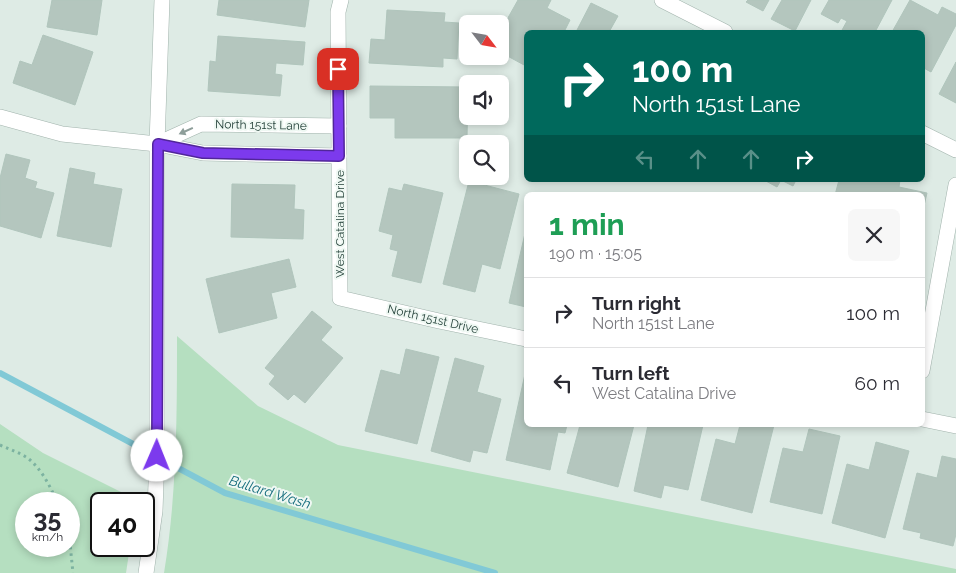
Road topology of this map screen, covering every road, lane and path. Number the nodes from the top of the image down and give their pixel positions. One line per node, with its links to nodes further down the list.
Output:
1 (162, 0): 8 (street)
2 (341, 0): 6 (street, West Catalina Drive)
3 (662, 0): 4 (street)
4 (721, 30)
5 (0, 117): 8 (street)
6 (339, 126): 8 (street, North 151st Lane, one-way to 8); 10 (street, West Catalina Drive)
7 (925, 134): 9 (street)
8 (158, 144): 10 (street); 21 (street)
9 (956, 150)
10 (339, 156): 12 (street, West Catalina Drive)
11 (956, 185): 14 (street)
12 (340, 298): 13 (street, North 151st Drive)
13 (524, 339)
14 (925, 354)
15 (925, 421): 16 (street)
16 (956, 426)
17 (0, 445): 18 (path)
18 (51, 492)
19 (71, 557): 20 (path)
20 (73, 573)
21 (146, 573)

